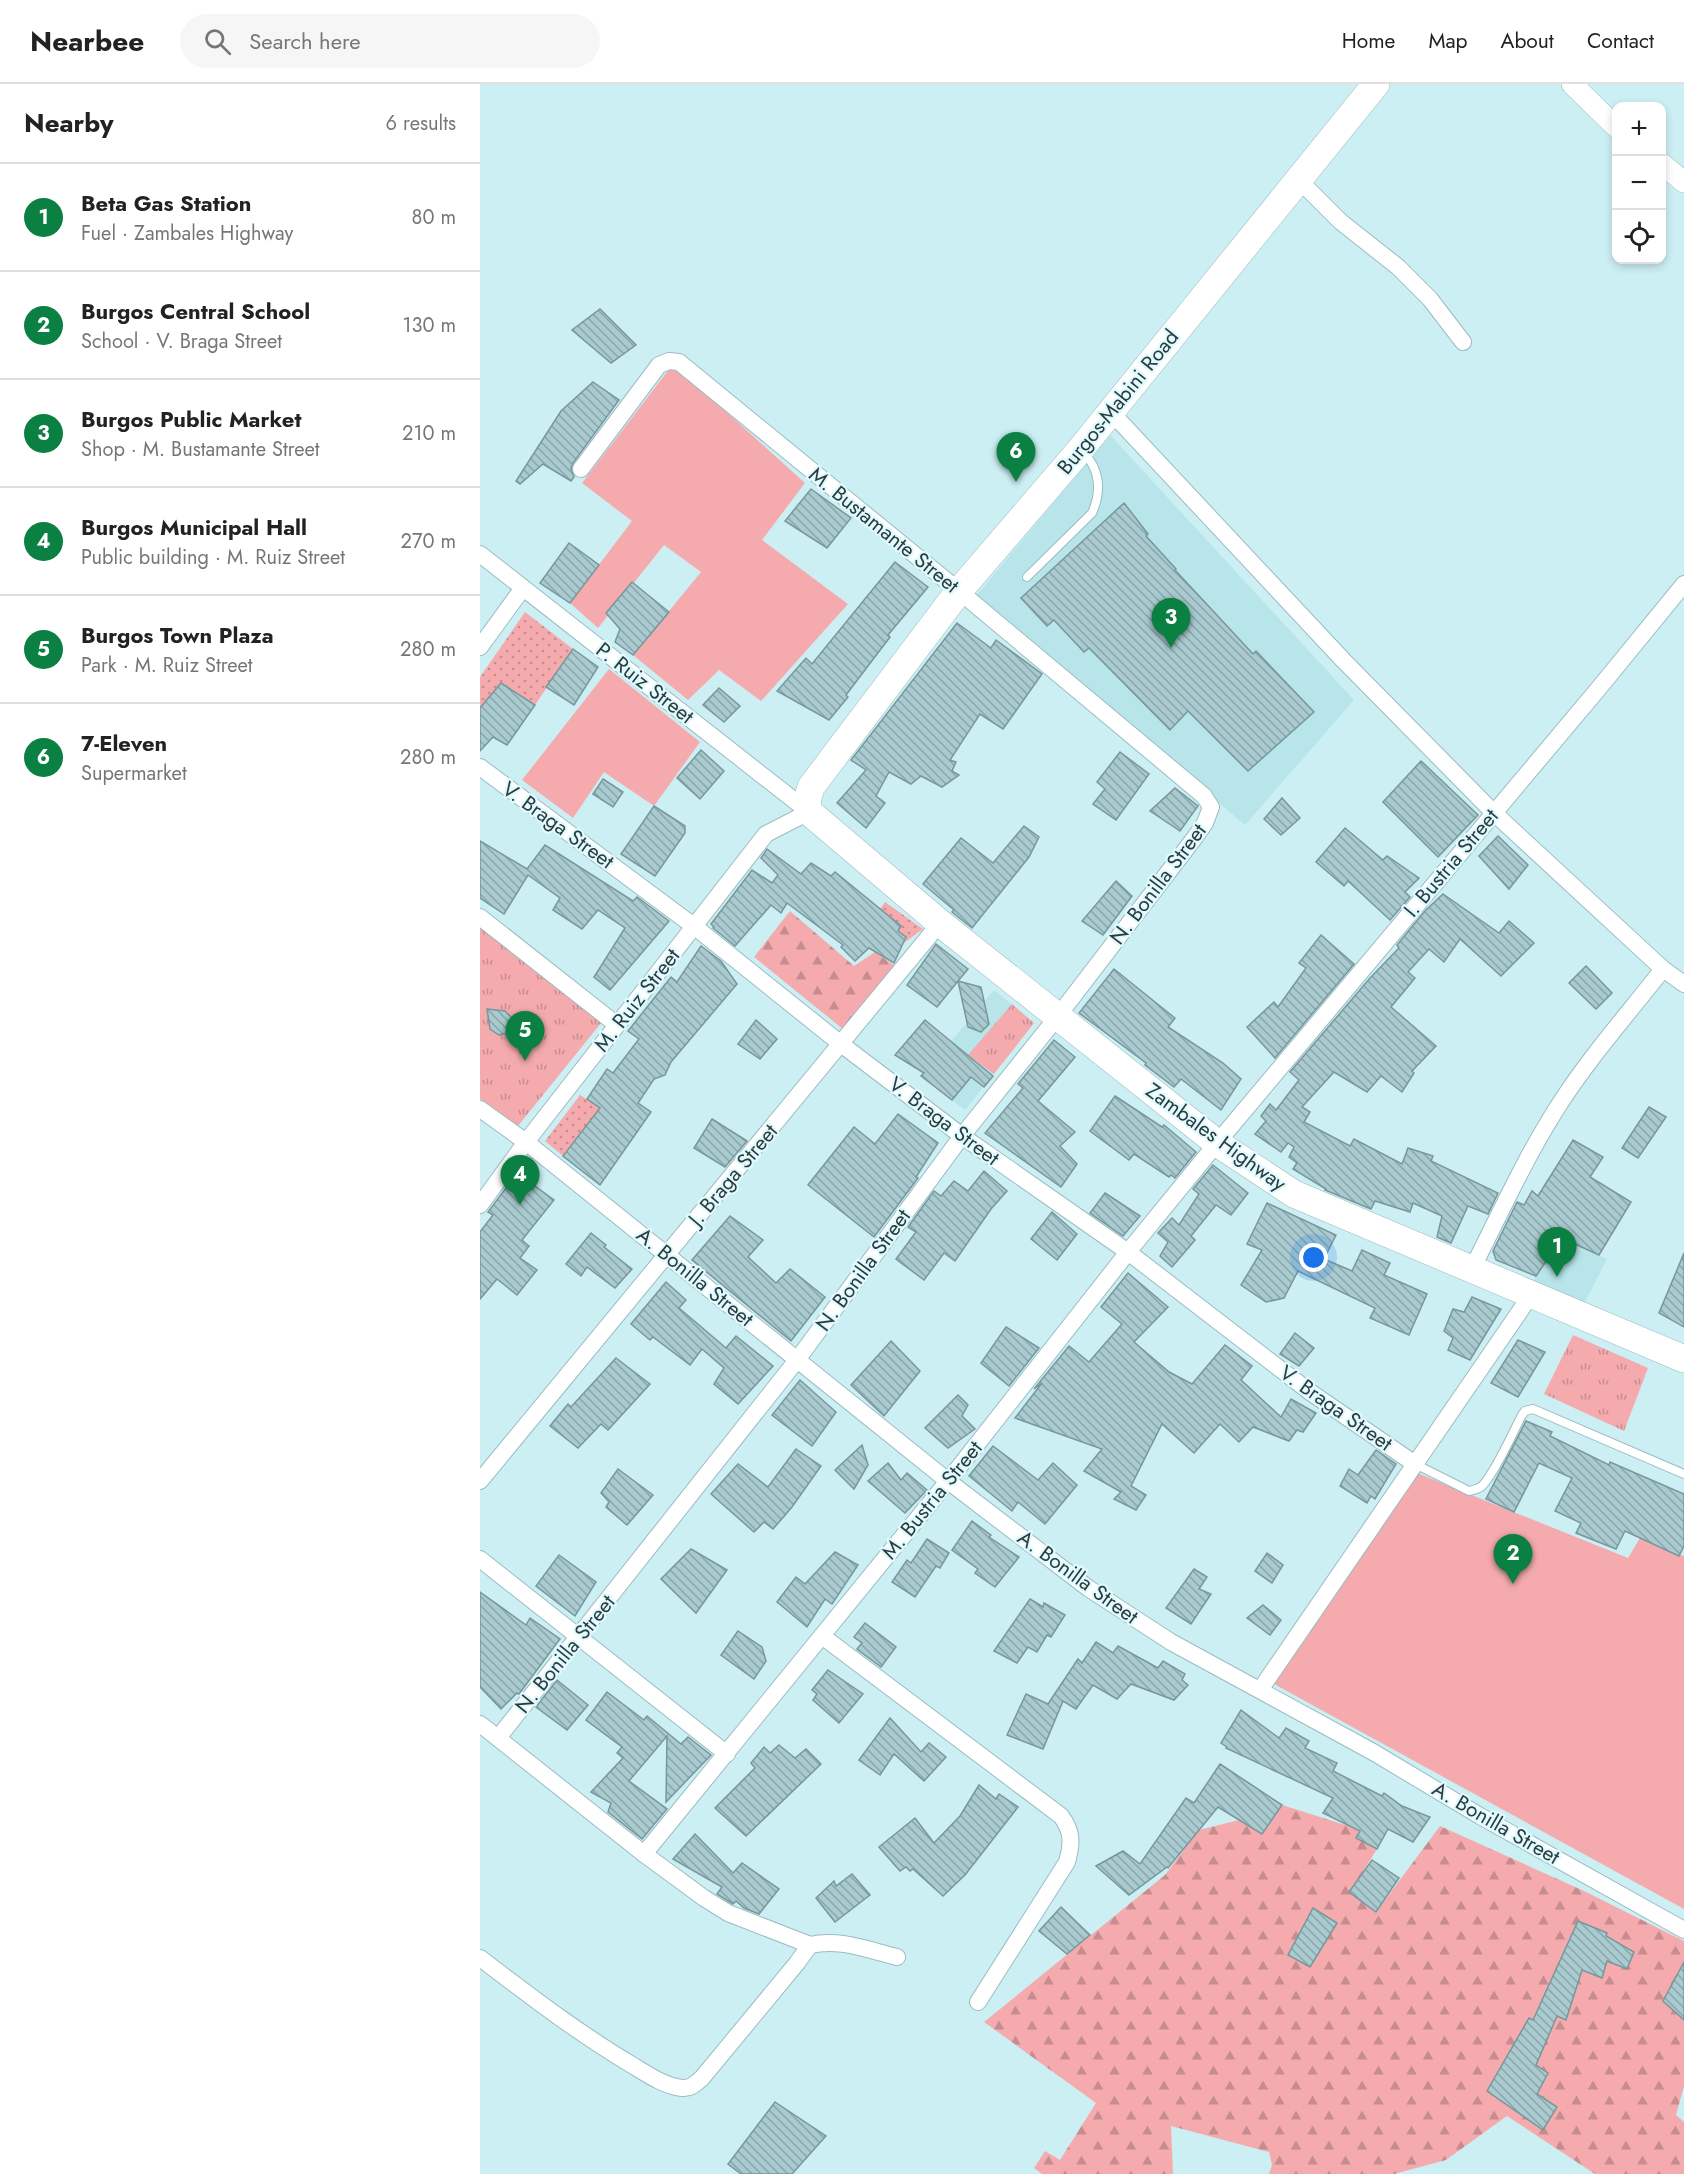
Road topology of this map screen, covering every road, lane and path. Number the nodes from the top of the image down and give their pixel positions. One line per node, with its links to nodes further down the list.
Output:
1 (1376, 84): 5 (main road, Burgos-Mabini Road)
2 (1572, 84): 3 (street)
3 (1612, 122)
4 (1666, 167): 6 (street)
5 (1298, 179): 7 (street); 8 (main road, Burgos-Mabini Road)
6 (1684, 182)
7 (1463, 342)
8 (1111, 412): 9 (main road, Burgos-Mabini Road); 20 (street)
9 (1080, 450): 12 (lane); 15 (main road, Burgos-Mabini Road)
10 (581, 469): 15 (street, M. Bustamante Street)
11 (480, 554): 14 (street, P. Ruiz Street)
12 (1027, 578)
13 (1684, 584): 20 (street, I. Bustria Street)
14 (523, 588): 16 (street); 19 (street, P. Ruiz Street)
15 (959, 591): 18 (street, M. Bustamante Street); 19 (main road, Burgos-Mabini Road)
16 (480, 647)
17 (480, 767): 23 (street, V. Braga Street)
18 (1204, 796): 26 (street, N. Bonilla Street)
19 (809, 812): 22 (main road, Zambales Highway); 23 (street, M. Ruiz Street)
20 (1493, 812): 24 (street); 32 (street, I. Bustria Street)
21 (480, 917): 27 (street)
22 (940, 923): 26 (main road, Zambales Highway); 28 (street, J. Braga Street)
23 (695, 927): 27 (street, M. Ruiz Street); 28 (street, V. Braga Street)
24 (1663, 969): 25 (street); 36 (street)
25 (1684, 984)
26 (1058, 1016): 30 (street, N. Bonilla Street); 32 (main road, Zambales Highway)
27 (617, 1025): 31 (street, M. Ruiz Street)
28 (841, 1044): 30 (street, V. Braga Street); 35 (street, J. Braga Street)
29 (480, 1109): 31 (street, A. Bonilla Street)
30 (962, 1136): 34 (street, V. Braga Street); 39 (street, N. Bonilla Street)
31 (526, 1142): 33 (street, M. Ruiz Street); 35 (street, A. Bonilla Street)
32 (1217, 1143): 34 (street, M. Bustria Street); 36 (main road, Zambales Highway)
33 (480, 1205)
34 (1128, 1252): 41 (street, V. Braga Street); 44 (street, M. Bustria Street)
35 (668, 1254): 39 (street, A. Bonilla Street); 43 (street, J. Braga Street)
36 (1471, 1270): 37 (main road, Zambales Highway)
37 (1532, 1294): 38 (main road, Zambales Highway); 41 (street)
38 (1684, 1359)
39 (797, 1360): 44 (street, A. Bonilla Street); 47 (street, N. Bonilla Street)
40 (1684, 1463): 42 (lane)
41 (1415, 1464): 42 (lane); 48 (street)
42 (1682, 1473)
43 (480, 1481)
44 (948, 1481): 46 (street, M. Bustria Street); 48 (street, A. Bonilla Street)
45 (480, 1560): 47 (street)
46 (822, 1636): 51 (street, M. Bustria Street); 57 (street)
47 (579, 1638): 50 (street, N. Bonilla Street); 51 (street)
48 (1260, 1690): 53 (street, A. Bonilla Street)
49 (480, 1724): 50 (street)
50 (498, 1738): 52 (street)
51 (727, 1754): 52 (street, M. Bustria Street)
52 (644, 1854): 54 (street)
53 (1684, 1930)
54 (810, 1945): 55 (street); 56 (street)
55 (897, 1957)
56 (480, 1958)
57 (978, 2002)

